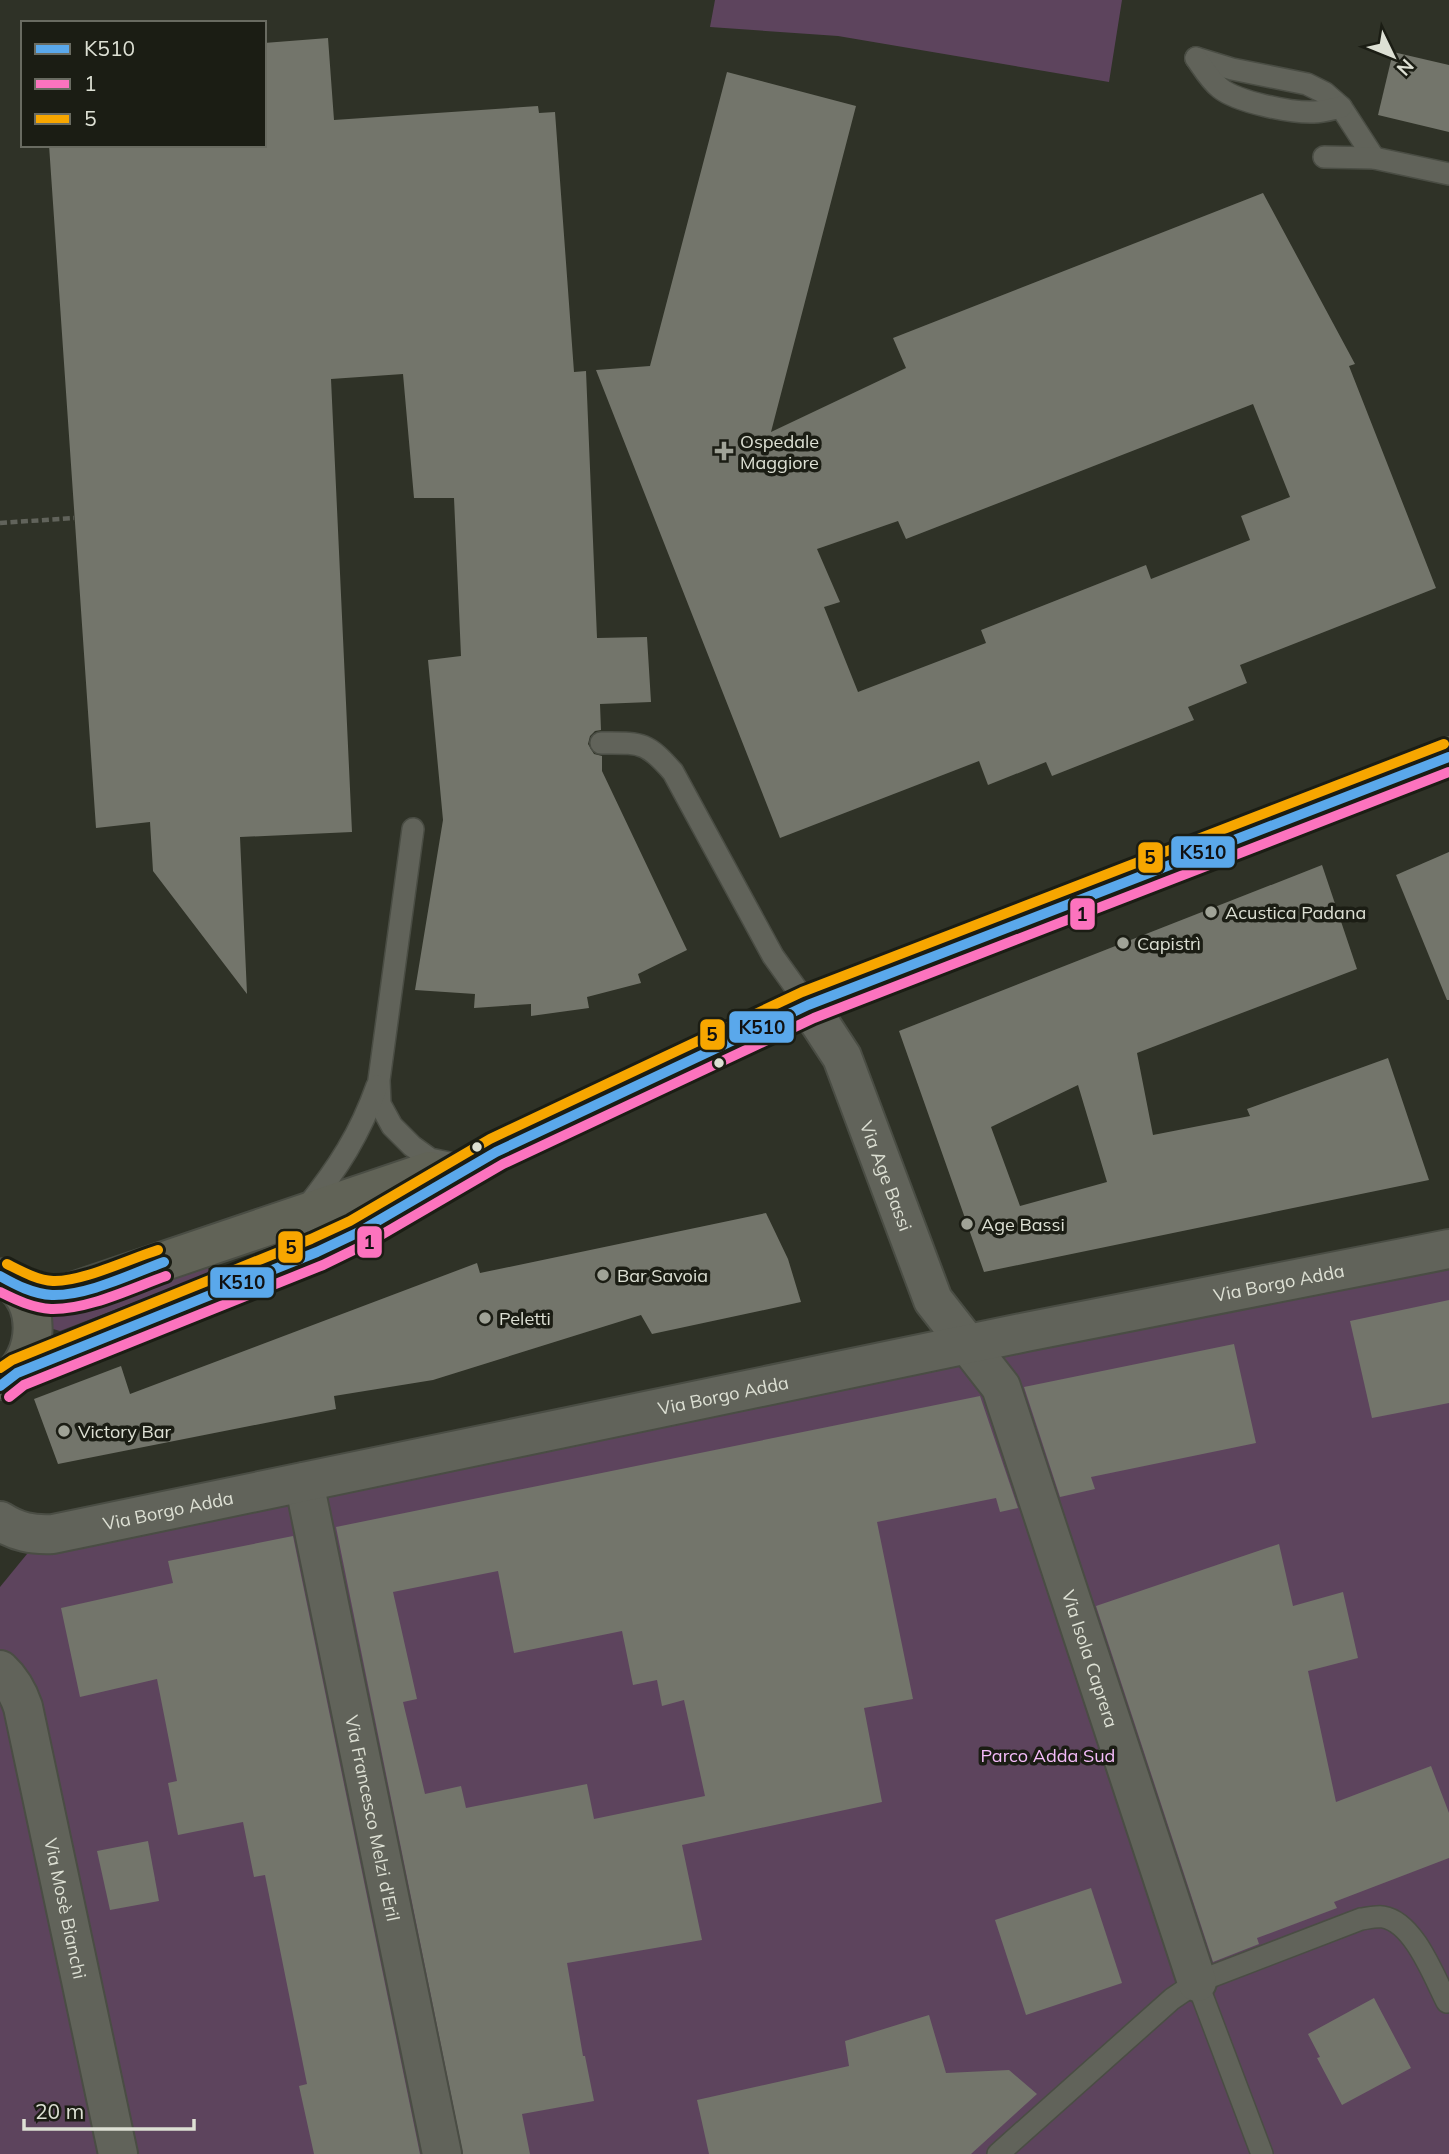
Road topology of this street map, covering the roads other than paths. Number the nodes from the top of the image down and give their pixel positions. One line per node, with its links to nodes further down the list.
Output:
1 (1341, 107): 1 (lane); 3 (lane)
2 (1324, 157): 3 (lane)
3 (1374, 158): 4 (lane)
4 (1449, 174)
5 (601, 743): 8 (lane)
6 (1449, 757): 8 (street)
7 (413, 829): 9 (lane)
8 (808, 1005): 10 (street); 15 (street, Via Age Bassi)
9 (379, 1080): 11 (lane); 12 (lane)
10 (496, 1152): 11 (street); 16 (street)
11 (451, 1164): 12 (street)
12 (302, 1214): 14 (street)
13 (1449, 1249): 15 (street, Via Borgo Adda)
14 (5, 1279): 16 (street)
15 (968, 1345): 17 (street, Via Borgo Adda); 20 (street, Via Isola Caprera)
16 (9, 1380)
17 (304, 1482): 18 (street, Via Borgo Adda); 23 (street, Via Francesco Melzi d'Eril)
18 (0, 1521)
19 (0, 1670): 22 (street, Via Mosè Bianchi)
20 (1197, 1982): 21 (lane); 24 (lane); 25 (lane)
21 (1447, 2002)
22 (118, 2154)
23 (442, 2154)
24 (998, 2154)
25 (1262, 2154)

